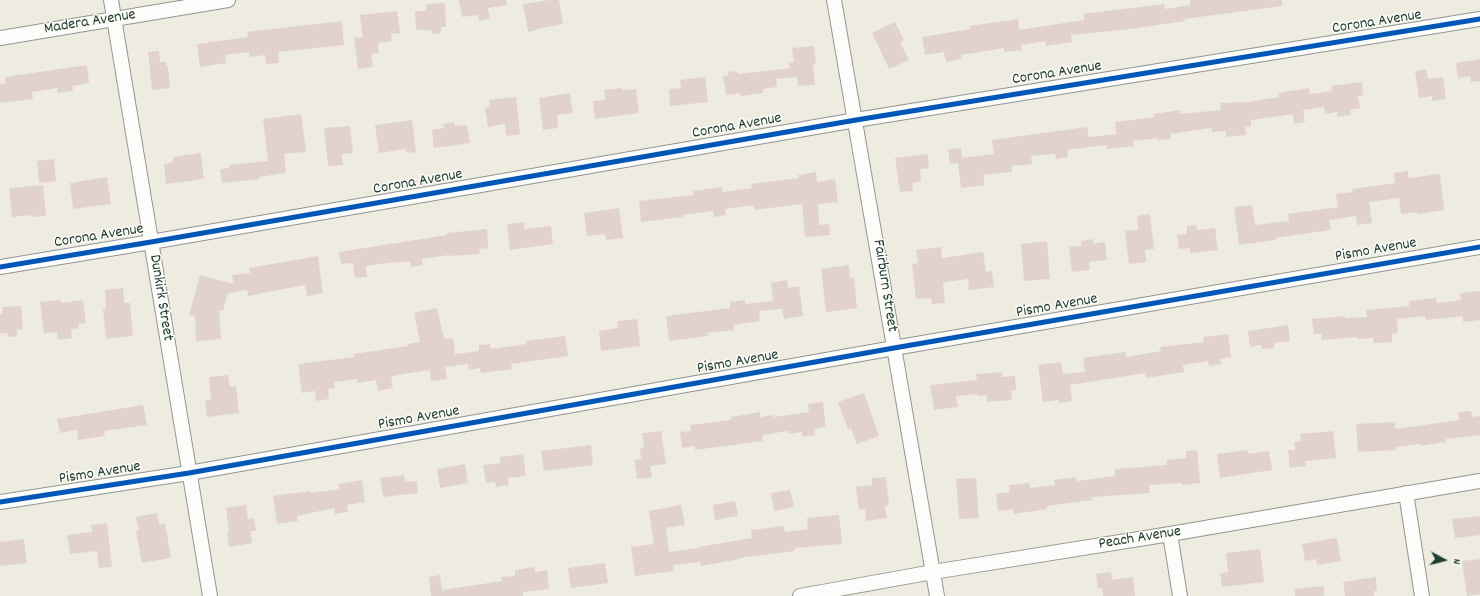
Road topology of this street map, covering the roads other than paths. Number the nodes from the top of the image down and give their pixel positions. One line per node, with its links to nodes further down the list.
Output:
1 (111, 0): 5 (street, Dunkirk Street)
2 (228, 0): 5 (street, Madera Avenue)
3 (834, 0): 7 (street, Fairburn Street)
4 (1480, 19): 7 (street, Corona Avenue)
5 (114, 20): 6 (street, Madera Avenue); 8 (street, Dunkirk Street)
6 (0, 38)
7 (856, 120): 8 (street, Corona Avenue); 11 (street, Fairburn Street)
8 (151, 242): 10 (street, Corona Avenue); 12 (street, Dunkirk Street)
9 (1480, 247): 11 (street, Pismo Avenue)
10 (0, 267)
11 (894, 348): 12 (street, Pismo Avenue); 17 (street, Fairburn Street)
12 (190, 473): 15 (street, Pismo Avenue); 18 (street, Dunkirk Street)
13 (1480, 481): 14 (street, Peach Avenue)
14 (1406, 493): 16 (street, Peach Avenue); 22 (street)
15 (0, 502)
16 (1170, 534): 17 (street, Peach Avenue); 21 (street)
17 (933, 572): 19 (street, Peach Avenue); 20 (street, Fairburn Street)
18 (210, 596)
19 (800, 596)
20 (937, 596)
21 (1180, 596)
22 (1422, 596)

